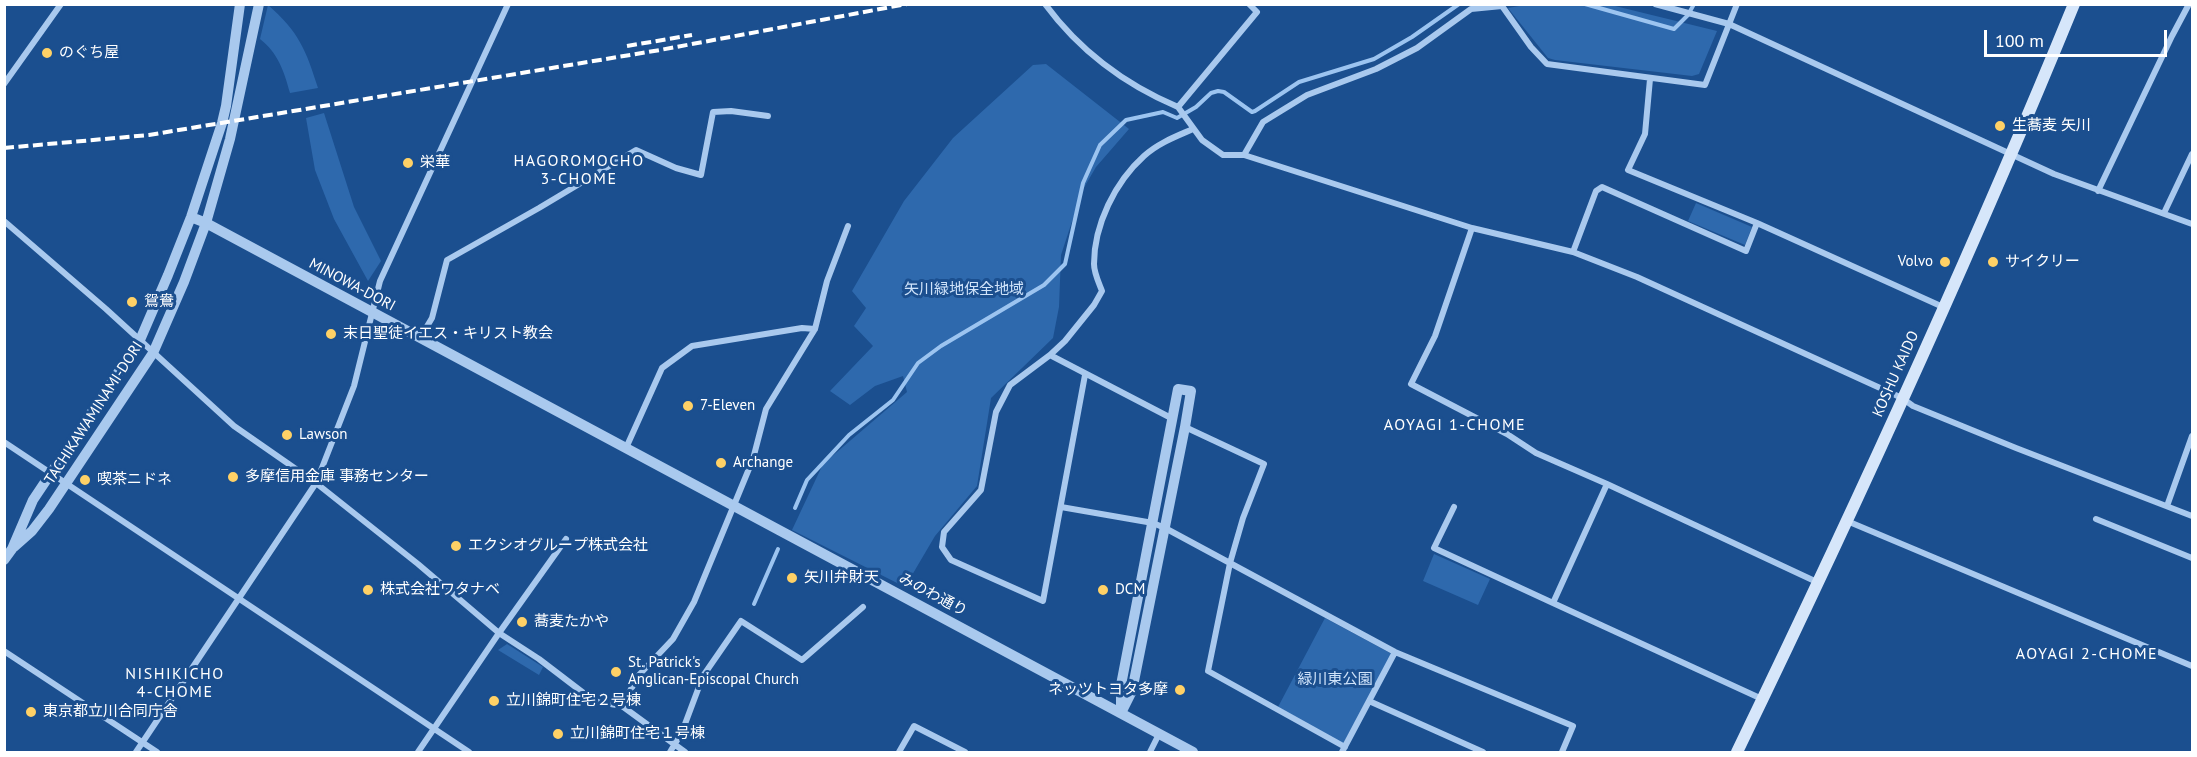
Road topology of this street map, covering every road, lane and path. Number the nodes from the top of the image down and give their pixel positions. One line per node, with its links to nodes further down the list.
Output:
1 (61, 4): 14 (street)
2 (240, 4): 23 (street, TACHIKAWAMINAMI-DORI)
3 (259, 4): 25 (street, TACHIKAWAMINAMI-DORI)
4 (508, 4): 32 (street)
5 (1045, 4): 15 (street)
6 (1249, 4): 15 (street)
7 (1655, 4): 12 (street)
8 (1737, 4): 12 (street)
9 (2074, 4): 20 (main road, KOSHU KAIDO)
10 (2189, 4): 21 (street)
11 (1504, 5): 13 (street); 18 (street)
12 (1729, 24): 13 (street); 20 (street)
13 (1650, 79): 26 (street)
14 (4, 84)
15 (1178, 107): 17 (street)
16 (768, 116): 34 (street)
17 (1193, 129): 18 (street); 37 (street)
18 (1244, 154): 29 (street)
19 (2193, 154): 22 (street)
20 (2011, 155): 21 (street); 31 (main road, KOSHU KAIDO)
21 (2098, 191): 22 (street)
22 (2164, 213): 27 (street)
23 (191, 217): 25 (street, MINOWA-DORI); 35 (street, TACHIKAWAMINAMI-DORI)
24 (4, 221): 35 (street)
25 (206, 223): 32 (street, MINOWA-DORI); 36 (street, TACHIKAWAMINAMI-DORI)
26 (1757, 223): 30 (street); 31 (street)
27 (2193, 225)
28 (848, 226): 33 (street)
29 (1472, 228): 30 (street); 48 (street)
30 (1573, 252): 39 (street)
31 (1943, 307): 39 (main road, KOSHU KAIDO)
32 (373, 312): 34 (street, MINOWA-DORI); 47 (street)
33 (814, 328): 44 (street); 49 (street)
34 (420, 338): 44 (street, MINOWA-DORI)
35 (140, 340): 36 (street); 45 (street, TACHIKAWAMINAMI-DORI)
36 (153, 353): 46 (street, TACHIKAWAMINAMI-DORI); 47 (street)
37 (1050, 355): 38 (street); 51 (street)
38 (1085, 375): 40 (street); 51 (street)
39 (1902, 398): 50 (street); 55 (main road, KOSHU KAIDO)
40 (1173, 419): 41 (street); 56 (street)
41 (1185, 428): 57 (street); 62 (street)
42 (2193, 436): 50 (street)
43 (4, 442): 45 (street)
44 (626, 448): 49 (street, みのわ通り)
45 (51, 473): 46 (street); 59 (street, TACHIKAWAMINAMI-DORI)
46 (66, 483): 59 (street, TACHIKAWAMINAMI-DORI); 64 (street)
47 (316, 483): 64 (street); 67 (street)
48 (1607, 484): 63 (street); 65 (street)
49 (733, 506): 73 (street); 74 (street, みのわ通り)
50 (2167, 506): 53 (street)
51 (1061, 507): 56 (street)
52 (1454, 507): 65 (street)
53 (2193, 516)
54 (2096, 519): 60 (street)
55 (1847, 521): 63 (main road, KOSHU KAIDO); 70 (street)
56 (1153, 523): 57 (street); 74 (street)
57 (1165, 528): 62 (street); 74 (street)
58 (566, 538): 67 (street)
59 (12, 549): 61 (street, TACHIKAWAMINAMI-DORI)
60 (2193, 558)
61 (4, 560)
62 (1230, 563): 69 (street); 79 (street)
63 (1819, 583): 71 (main road, KOSHU KAIDO)
64 (239, 599): 75 (street); 77 (street)
65 (1553, 603): 71 (street)
66 (863, 607): 78 (street)
67 (499, 633): 73 (street); 75 (street)
68 (4, 651): 77 (street)
69 (1395, 652): 72 (street); 91 (street)
70 (2193, 666)
71 (1763, 699): 92 (main road, KOSHU KAIDO)
72 (1369, 701): 79 (street); 90 (street)
73 (622, 706): 78 (street)
74 (1121, 713): 76 (street, みのわ通り)
75 (434, 729): 82 (street); 83 (street)
76 (1159, 734): 88 (street); 89 (street, みのわ通り)
77 (143, 743): 80 (street); 81 (street)
78 (675, 746): 84 (street); 85 (street)
79 (1344, 750)
80 (136, 753)
81 (157, 753)
82 (418, 753)
83 (469, 753)
84 (670, 753)
85 (686, 753)
86 (898, 753): 87 (street)
87 (965, 753)
88 (1150, 753)
89 (1193, 753)
90 (1483, 753)
91 (1562, 753)
92 (1737, 753)

